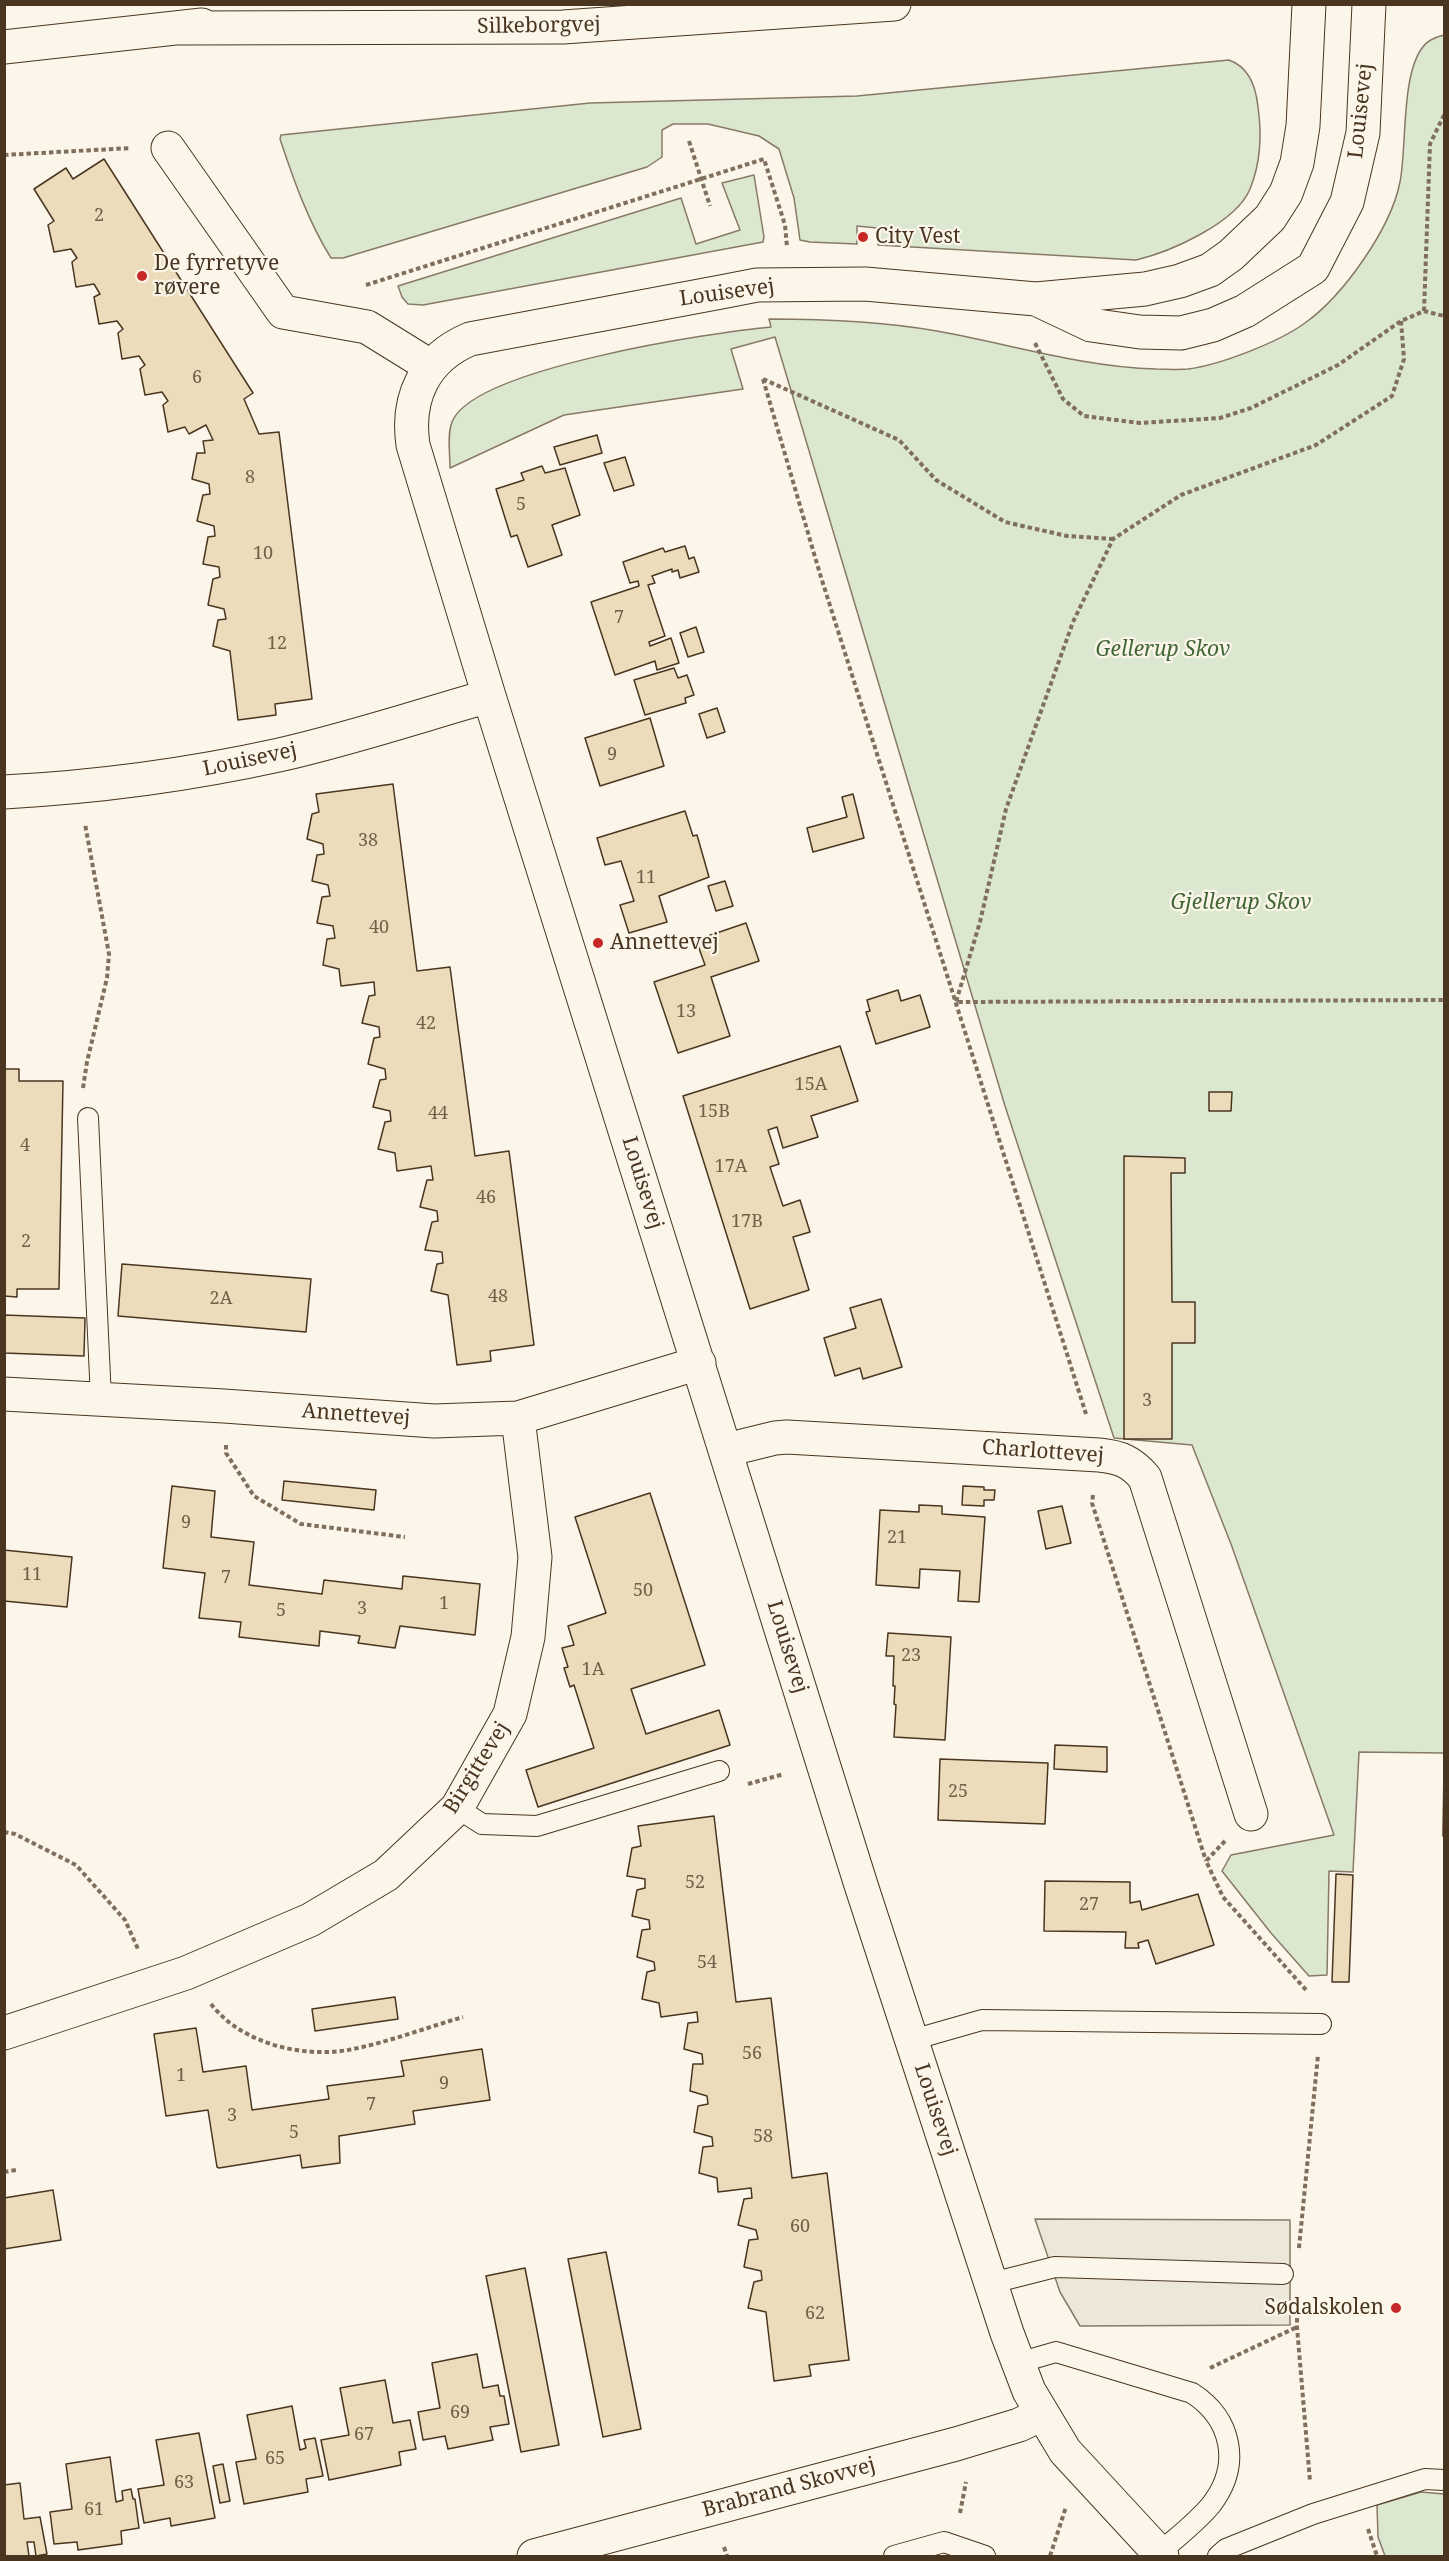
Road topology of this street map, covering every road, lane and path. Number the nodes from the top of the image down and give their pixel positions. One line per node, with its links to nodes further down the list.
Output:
1 (308, 4): 5 (street, Silkeborgvej)
2 (894, 4): 5 (street, Silkeborgvej)
3 (1309, 4): 16 (street, Louisevej)
4 (1369, 4): 16 (street, Louisevej)
5 (182, 28): 6 (street, Silkeborgvej)
6 (4, 47)
7 (1444, 115): 17 (path)
8 (689, 141): 12 (path)
9 (99, 148): 11 (path)
10 (168, 148): 20 (street)
11 (4, 155)
12 (701, 178): 13 (path); 14 (path); 15 (path)
13 (710, 206)
14 (785, 225)
15 (362, 287)
16 (1031, 299): 19 (path); 20 (street, Louisevej)
17 (1424, 311): 18 (path); 19 (path)
18 (1444, 316)
19 (1401, 321): 21 (path)
20 (430, 366): 22 (street, Louisevej)
21 (1113, 539): 26 (path); 26 (path)
22 (489, 696): 23 (street, Louisevej); 29 (street, Louisevej)
23 (79, 788): 24 (street, Louisevej); 27 (path)
24 (4, 792)
25 (1444, 1000): 26 (path)
26 (956, 1002): 35 (path)
27 (87, 1062)
28 (88, 1118): 31 (lane)
29 (699, 1363): 33 (street, Annettevej); 34 (street, Louisevej)
30 (4, 1394): 31 (street, Annettevej)
31 (101, 1399): 32 (street, Annettevej)
32 (224, 1406): 33 (street, Annettevej); 36 (path)
33 (518, 1418): 39 (street, Birgittevej)
34 (726, 1450): 35 (street, Charlottevej); 37 (street, Louisevej)
35 (1099, 1455): 40 (street, Charlottevej); 42 (path)
36 (405, 1537)
37 (823, 1763): 38 (path); 48 (street, Louisevej)
38 (719, 1771): 39 (lane)
39 (457, 1808): 43 (street, Birgittevej)
40 (1251, 1814): 42 (path)
41 (4, 1832): 44 (path)
42 (1206, 1861): 46 (path)
43 (186, 1973): 44 (street, Birgittevej); 45 (path)
44 (154, 1984): 47 (street, Birgittevej)
45 (463, 2017)
46 (1321, 2024): 48 (lane)
47 (4, 2033)
48 (912, 2040): 52 (street, Louisevej)
49 (16, 2170): 50 (path)
50 (4, 2172)
51 (1283, 2274): 52 (lane)
52 (992, 2283): 54 (street, Louisevej)
53 (1297, 2327): 55 (path)
54 (1018, 2363): 55 (lane); 56 (street, Louisevej)
55 (1171, 2386): 61 (lane)
56 (1042, 2414): 61 (street, Louisevej); 62 (street, Brabrand Skovvej)
57 (1444, 2480): 66 (lane)
58 (964, 2494): 59 (path)
59 (959, 2517)
60 (1062, 2517): 65 (path)
61 (1161, 2555)
62 (534, 2556)
63 (894, 2556): 64 (lane)
64 (985, 2556)
65 (1050, 2556)
66 (1218, 2556)

